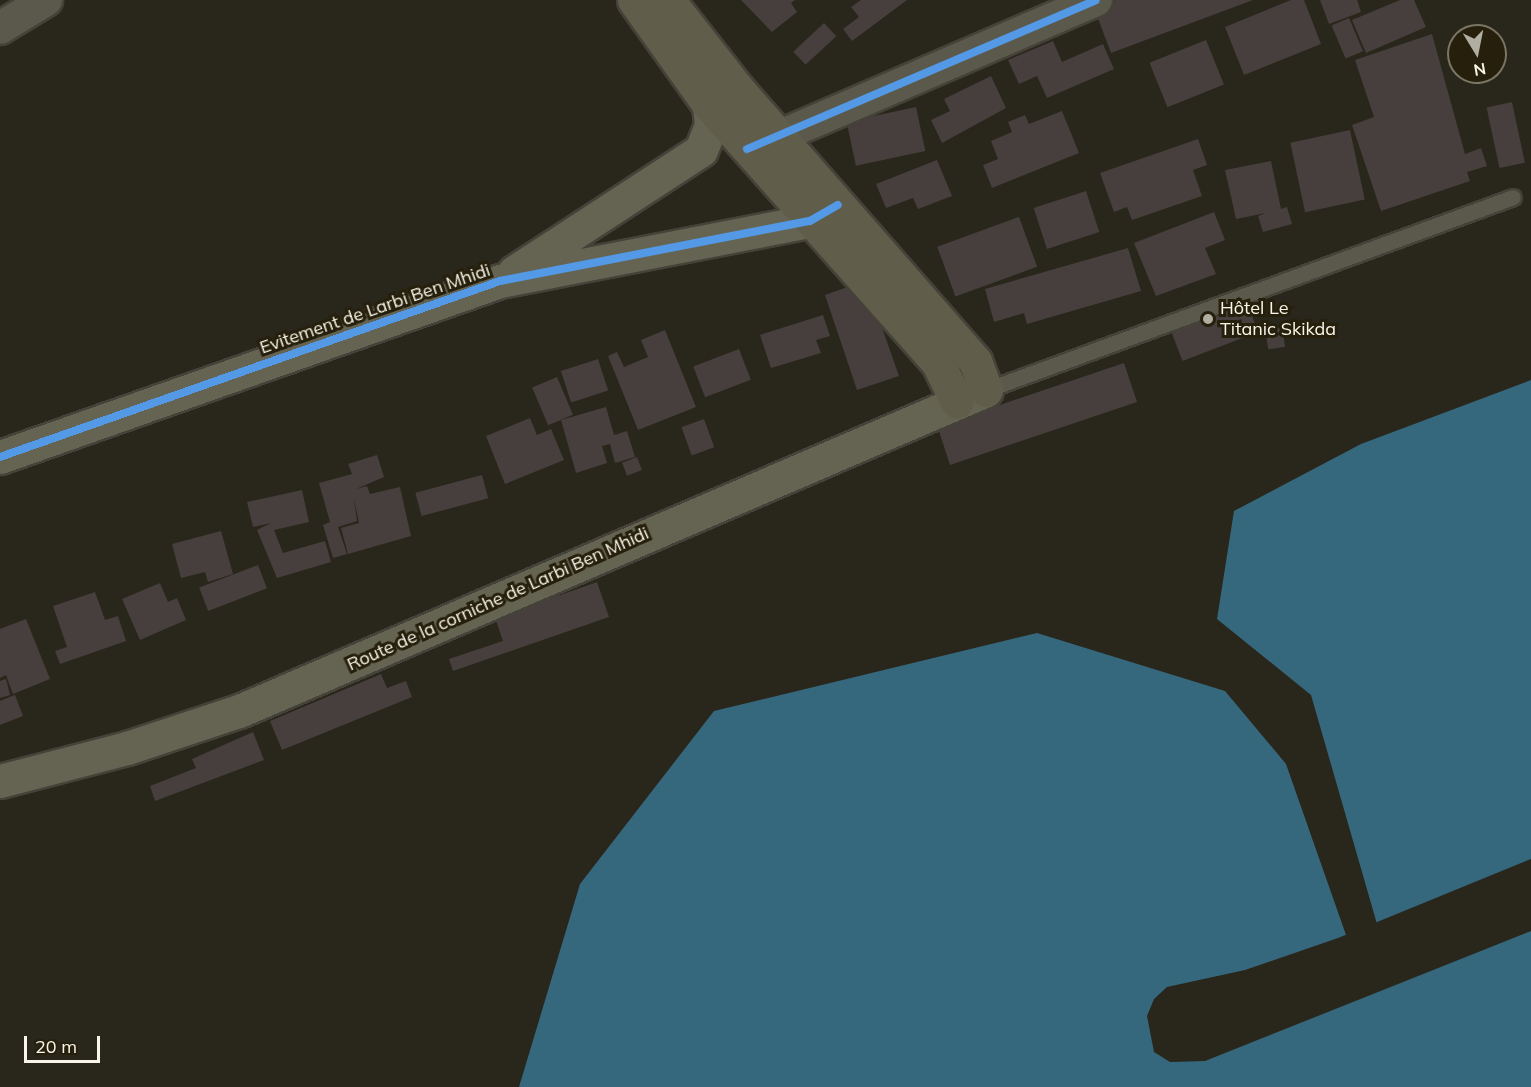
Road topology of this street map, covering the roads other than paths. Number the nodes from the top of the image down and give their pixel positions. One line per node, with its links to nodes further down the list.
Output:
1 (46, 0): 5 (street)
2 (634, 0): 6 (highway)
3 (668, 0): 7 (highway)
4 (1096, 0): 7 (street)
5 (0, 28)
6 (709, 105): 8 (highway); 12 (street, Evitement de Larbi Ben Mhidi)
7 (781, 138): 8 (street); 10 (highway)
8 (747, 149): 11 (highway)
9 (1514, 197): 13 (lane)
10 (838, 205): 11 (street, Evitement de Larbi Ben Mhidi); 13 (highway)
11 (810, 221): 12 (street, Evitement de Larbi Ben Mhidi); 13 (highway)
12 (500, 281): 14 (street, Evitement de Larbi Ben Mhidi)
13 (972, 396): 15 (street, Route de la corniche de Larbi Ben Mhidi)
14 (0, 457)
15 (0, 781)

